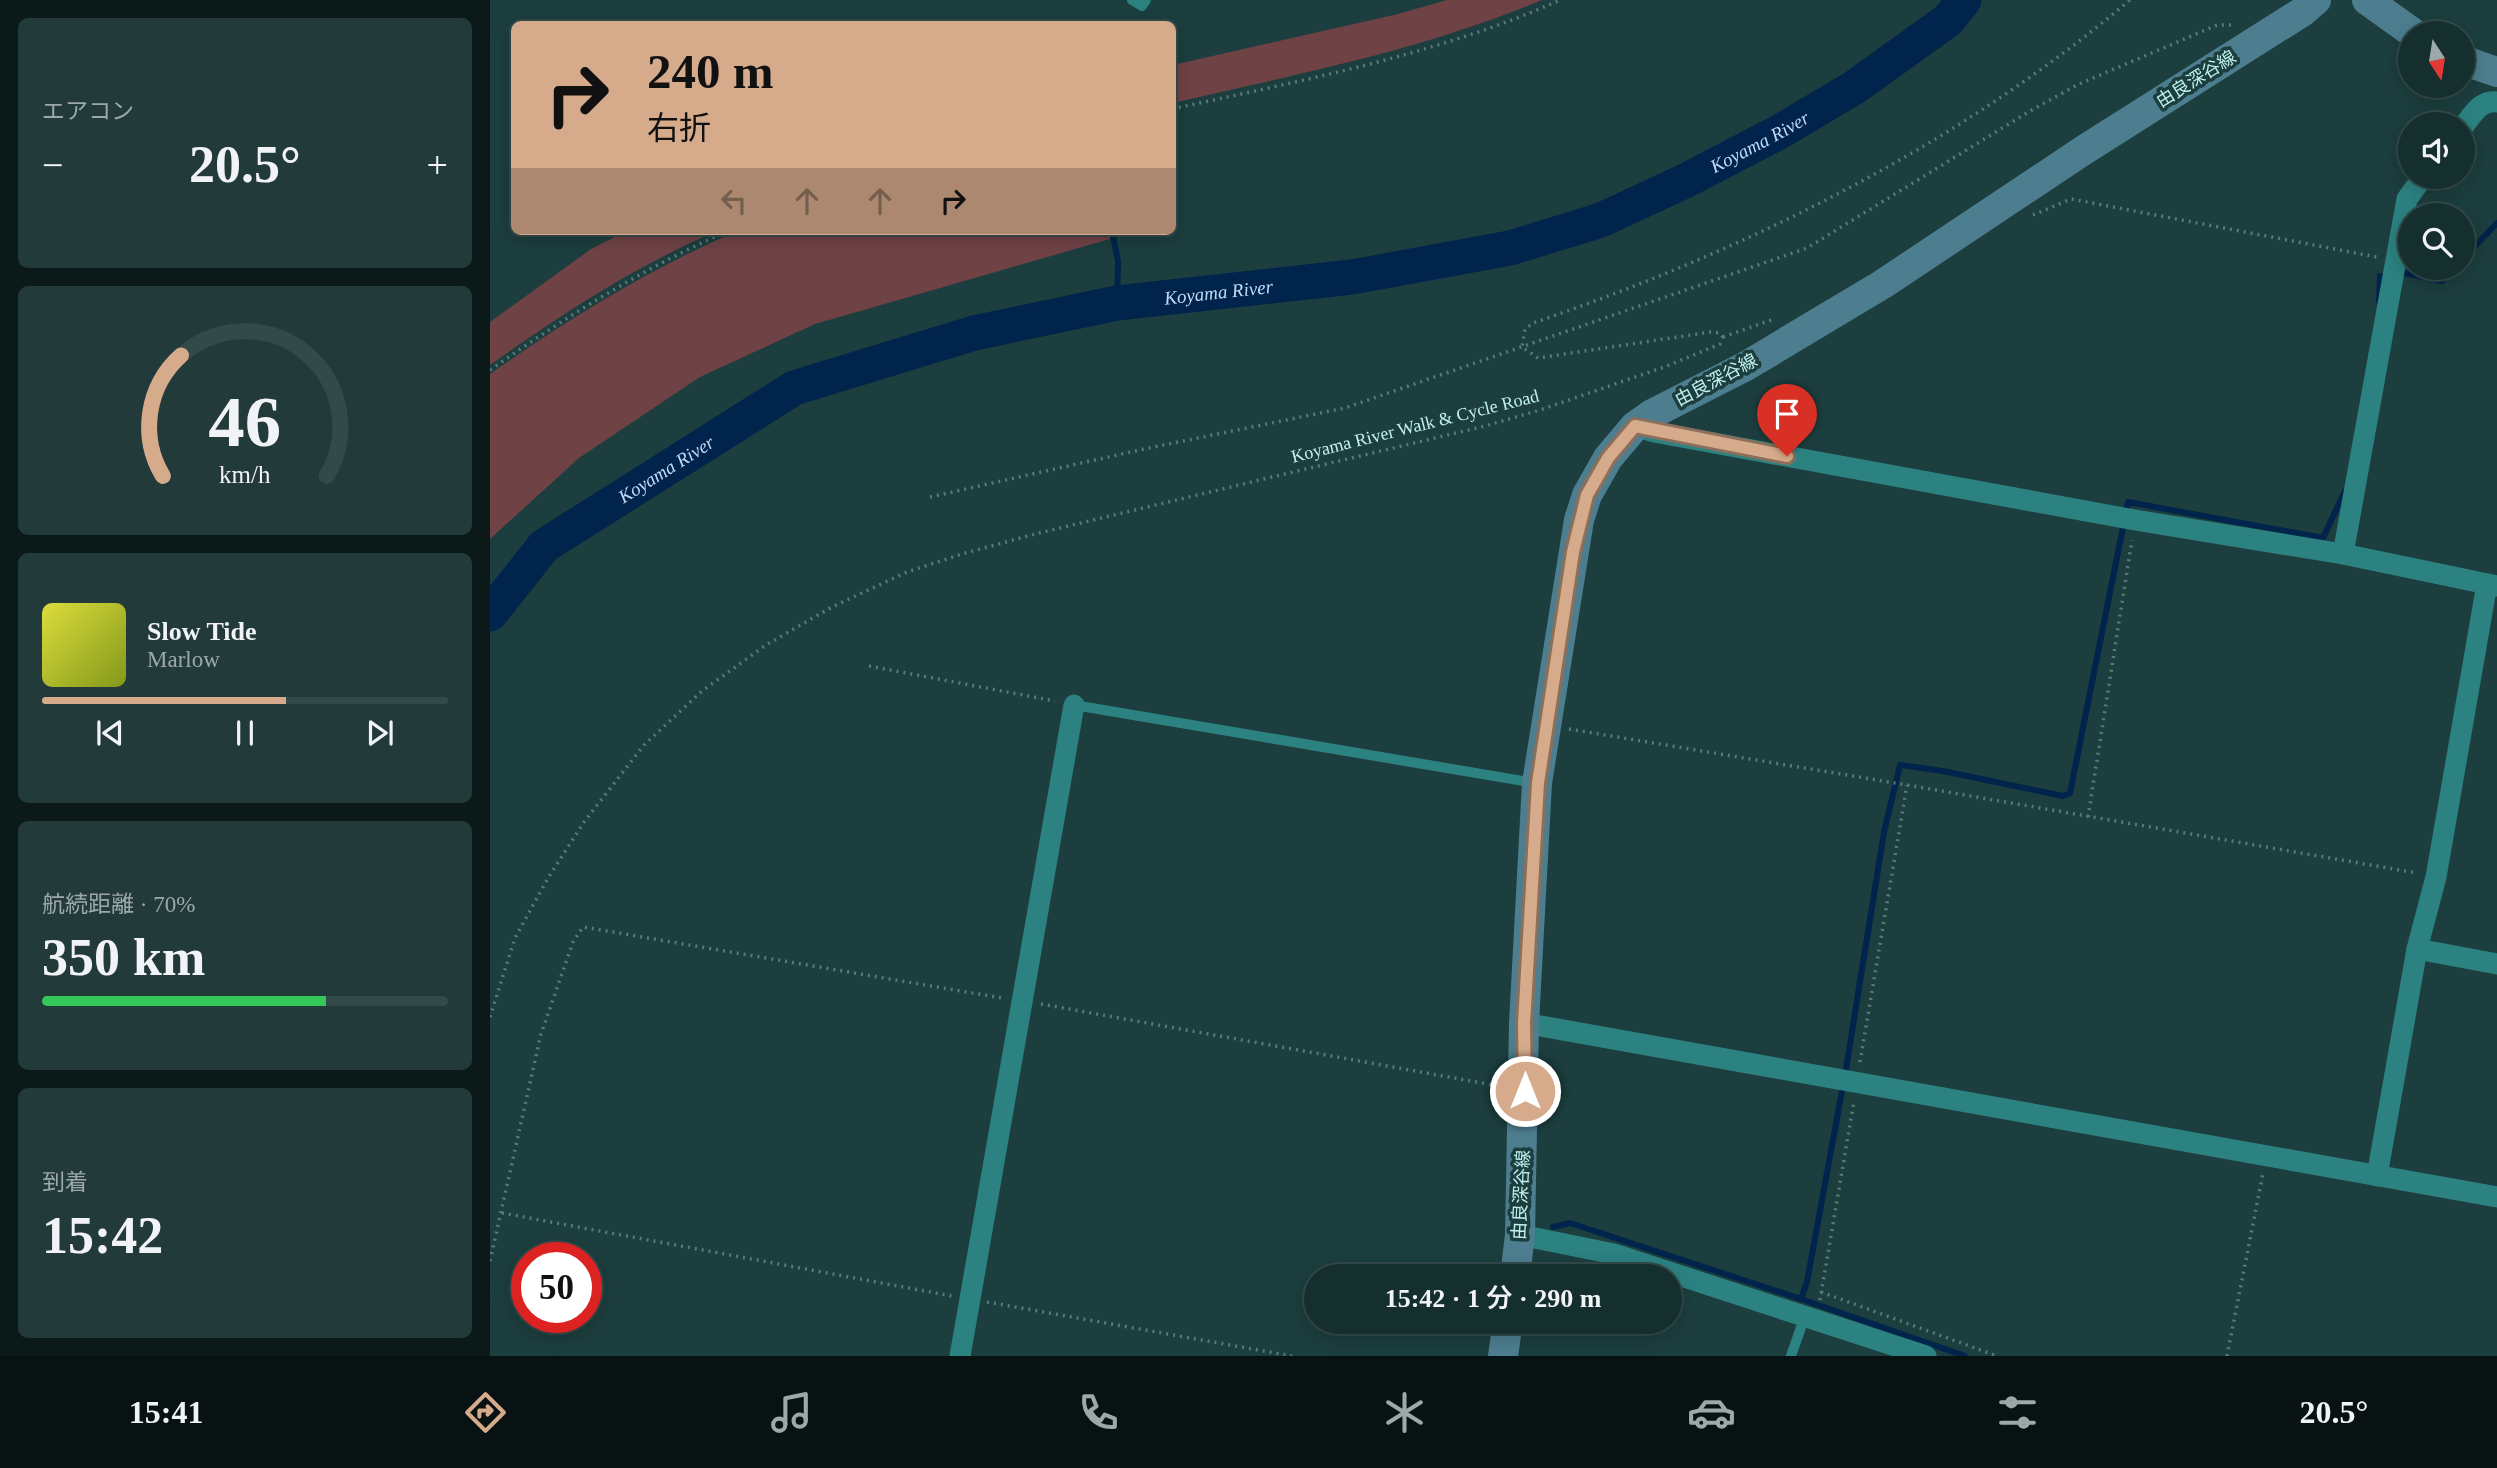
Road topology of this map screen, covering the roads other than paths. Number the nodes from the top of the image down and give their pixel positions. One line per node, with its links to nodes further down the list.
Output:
1 (1132, 0): 2 (lane)
2 (1146, 0)
3 (2316, 0): 11 (main road, 由良深谷線)
4 (2367, 0): 5 (main road)
5 (2398, 22)
6 (2475, 64): 7 (main road)
7 (2497, 72)
8 (2497, 102): 9 (street)
9 (2475, 112)
10 (2414, 189): 12 (street)
11 (1635, 426): 12 (street); 15 (main road, 由良深谷線)
12 (2343, 554): 13 (street)
13 (2492, 584): 16 (street)
14 (1074, 705): 15 (lane); 25 (street)
15 (1538, 783): 18 (main road, 由良深谷線)
16 (2417, 949): 17 (street); 19 (street)
17 (2497, 964)
18 (1524, 1023): 19 (street); 21 (main road, 由良深谷線)
19 (2377, 1176): 20 (street)
20 (2497, 1197)
21 (1521, 1235): 22 (main road, 由良深谷線); 23 (street)
22 (1517, 1264)
23 (1811, 1317): 27 (lane); 28 (street)
24 (1506, 1334): 26 (main road)
25 (960, 1356)
26 (1503, 1356)
27 (1791, 1356)
28 (1926, 1356)

